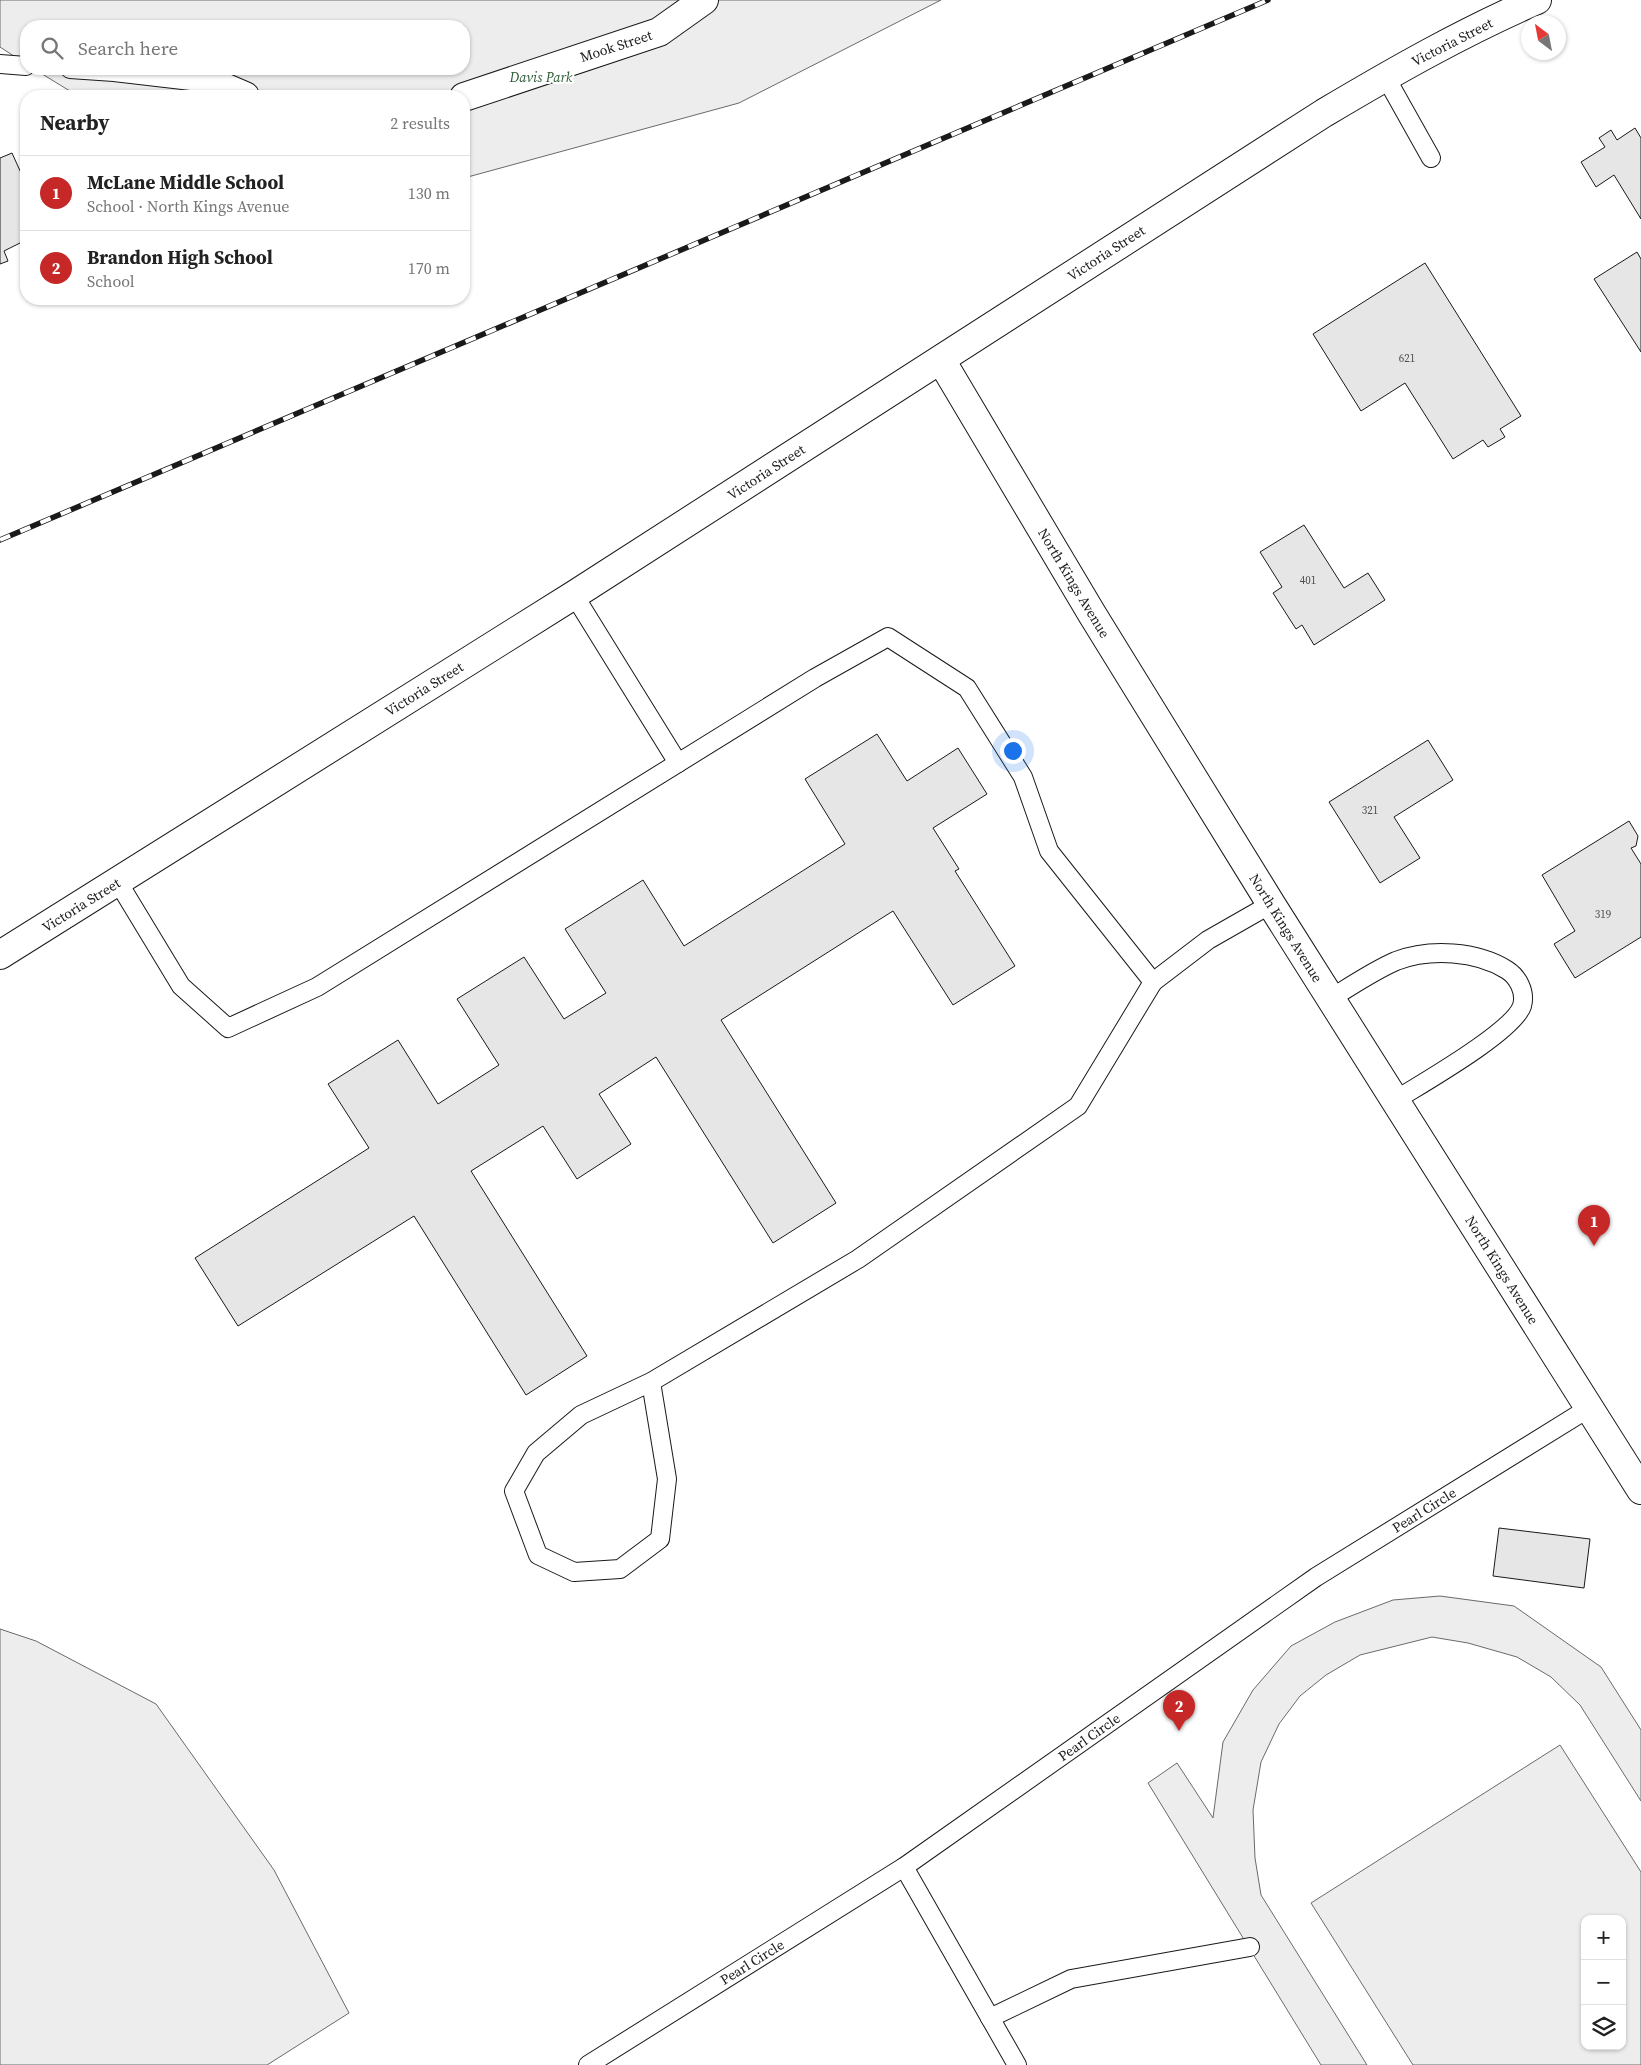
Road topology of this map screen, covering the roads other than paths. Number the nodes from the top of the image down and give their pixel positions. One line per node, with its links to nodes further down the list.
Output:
1 (704, 0): 9 (street, Mook Street)
2 (1538, 0): 6 (street, Victoria Street)
3 (0, 64): 4 (lane)
4 (20, 66)
5 (140, 75): 7 (lane)
6 (1385, 76): 10 (lane); 11 (street, Victoria Street)
7 (217, 84): 8 (street)
8 (231, 90)
9 (470, 95)
10 (1432, 158)
11 (940, 360): 12 (street, Victoria Street); 15 (street, North Kings Avenue)
12 (574, 595): 13 (lane); 14 (street, Victoria Street)
13 (678, 763): 14 (lane); 17 (lane)
14 (118, 882): 16 (street, Victoria Street)
15 (1270, 904): 17 (lane); 18 (street, North Kings Avenue)
16 (0, 956)
17 (1153, 982): 20 (lane)
18 (1330, 999): 19 (street, North Kings Avenue); 19 (lane)
19 (1394, 1101): 21 (street, North Kings Avenue)
20 (651, 1382): 20 (lane)
21 (1590, 1408): 22 (street, North Kings Avenue); 23 (lane, Pearl Circle)
22 (1641, 1490)
23 (904, 1867): 25 (lane); 26 (lane, Pearl Circle)
24 (1250, 1947): 25 (lane)
25 (990, 2018): 27 (lane)
26 (588, 2065)
27 (1017, 2065)

